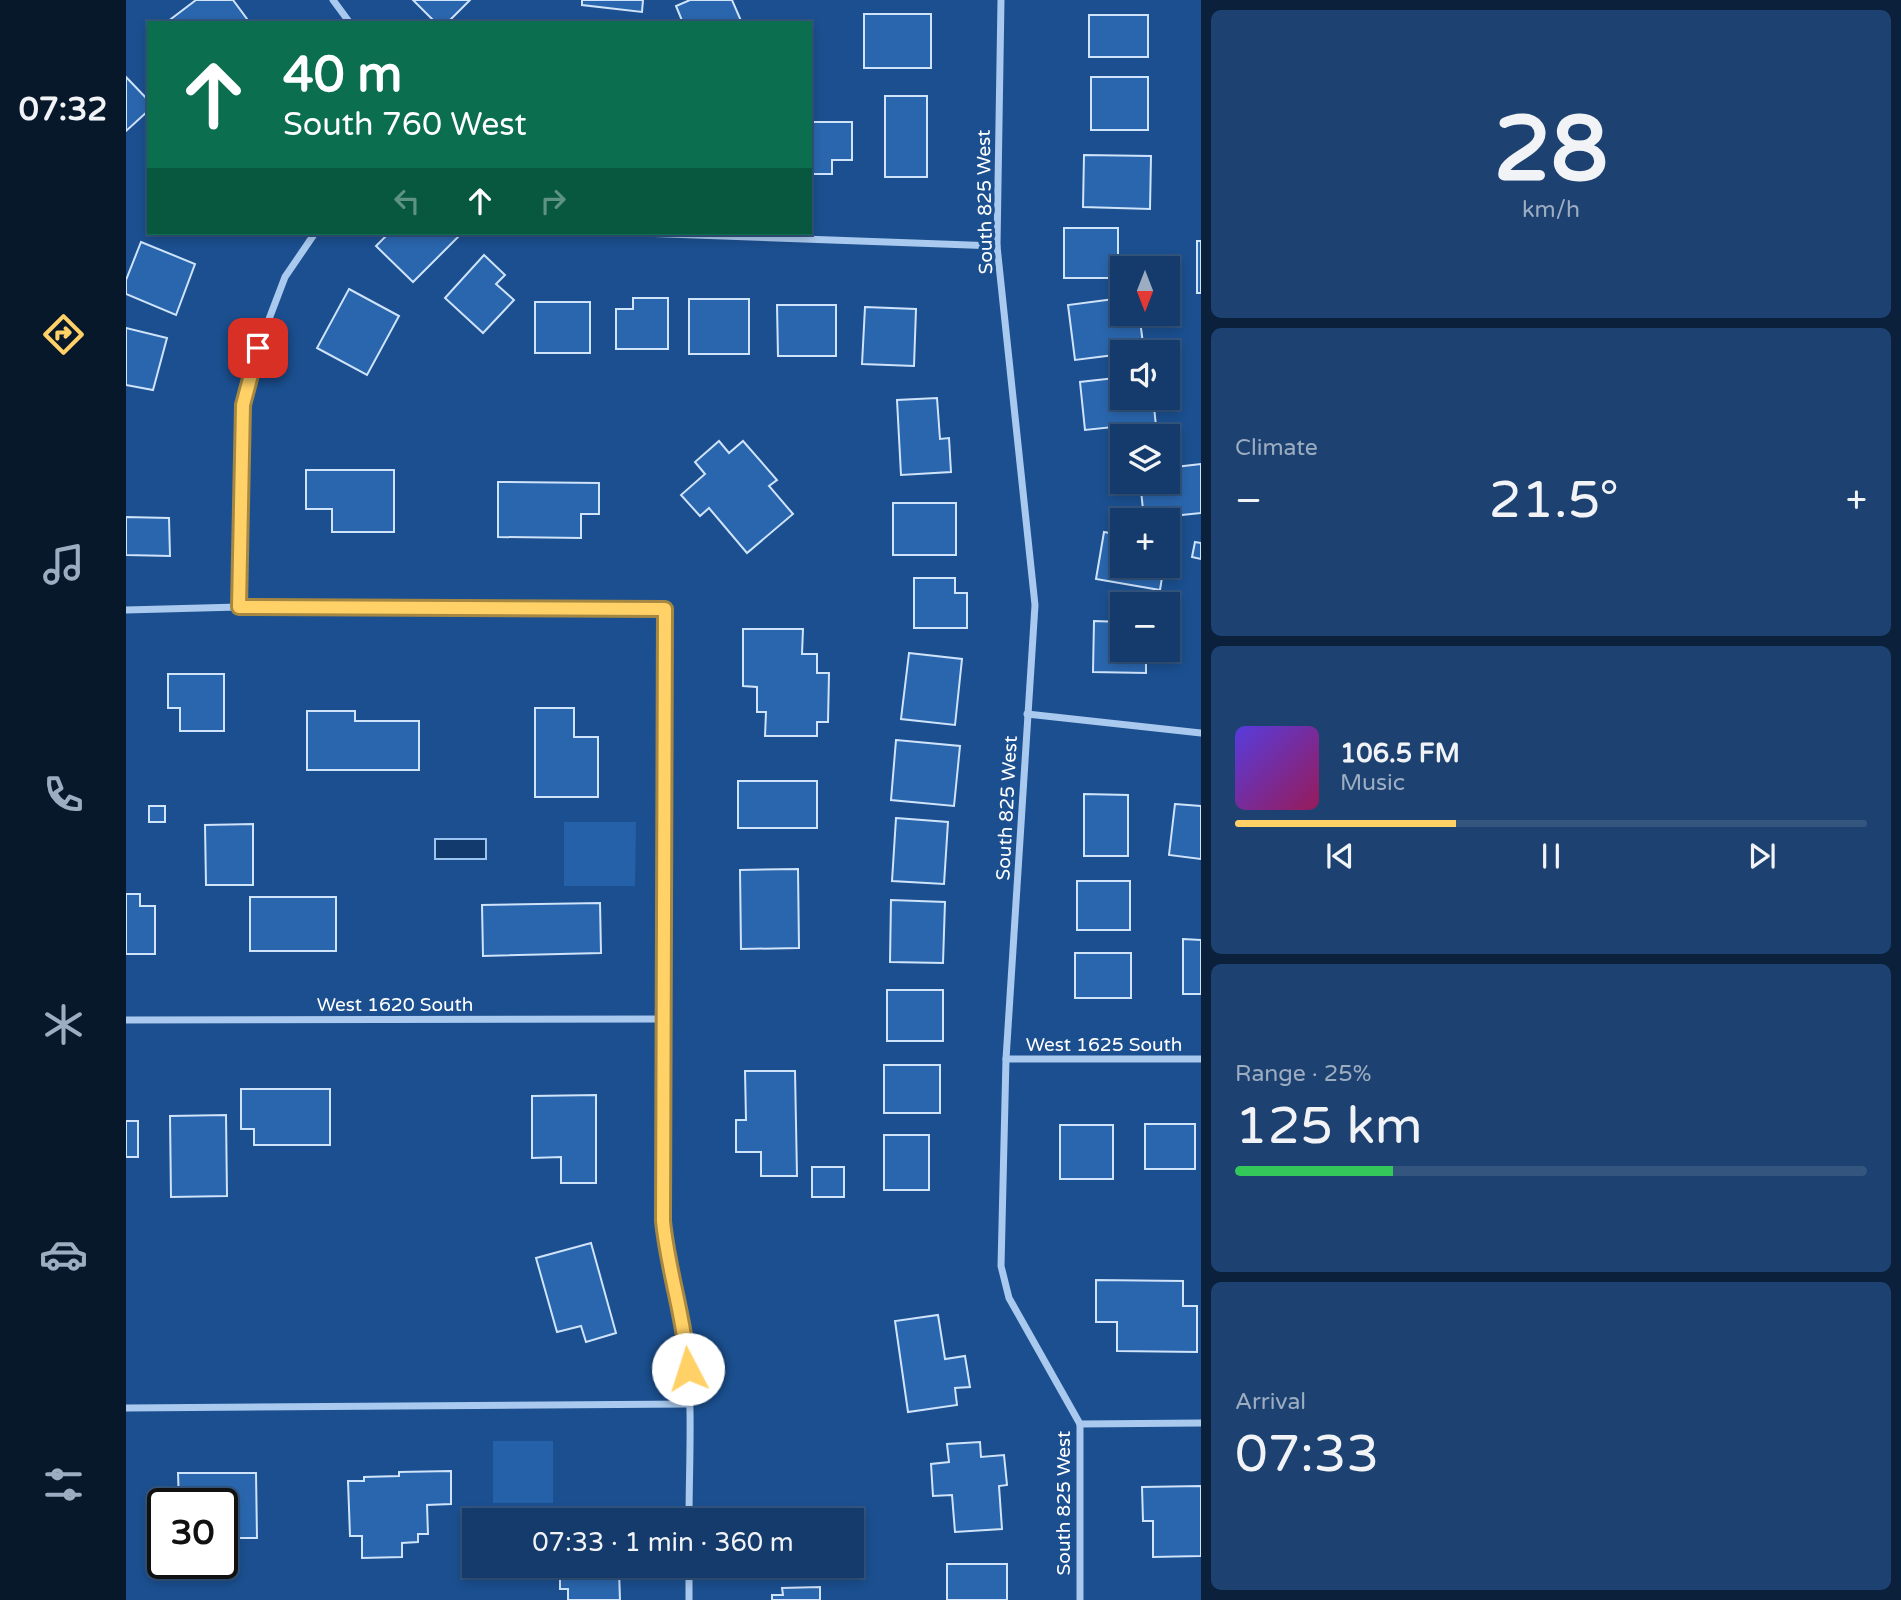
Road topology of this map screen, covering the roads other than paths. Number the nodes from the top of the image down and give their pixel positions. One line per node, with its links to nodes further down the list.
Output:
1 (333, 0): 3 (street)
2 (1001, 0): 6 (street, South 825 West)
3 (349, 21)
4 (314, 235): 7 (street)
5 (695, 235): 6 (street)
6 (997, 246): 9 (street, South 825 West)
7 (239, 607): 8 (street); 11 (street)
8 (126, 610)
9 (1027, 714): 10 (street); 13 (street, South 825 West)
10 (1201, 733)
11 (664, 1019): 12 (street, West 1620 South); 15 (street)
12 (126, 1020)
13 (1006, 1059): 14 (street, West 1625 South); 18 (street, South 825 West)
14 (1201, 1059)
15 (689, 1404): 16 (street); 19 (street)
16 (126, 1408)
17 (1201, 1423): 18 (street)
18 (1080, 1424): 22 (street, South 825 West)
19 (689, 1508)
20 (689, 1578): 21 (street)
21 (688, 1600)
22 (1080, 1600)

